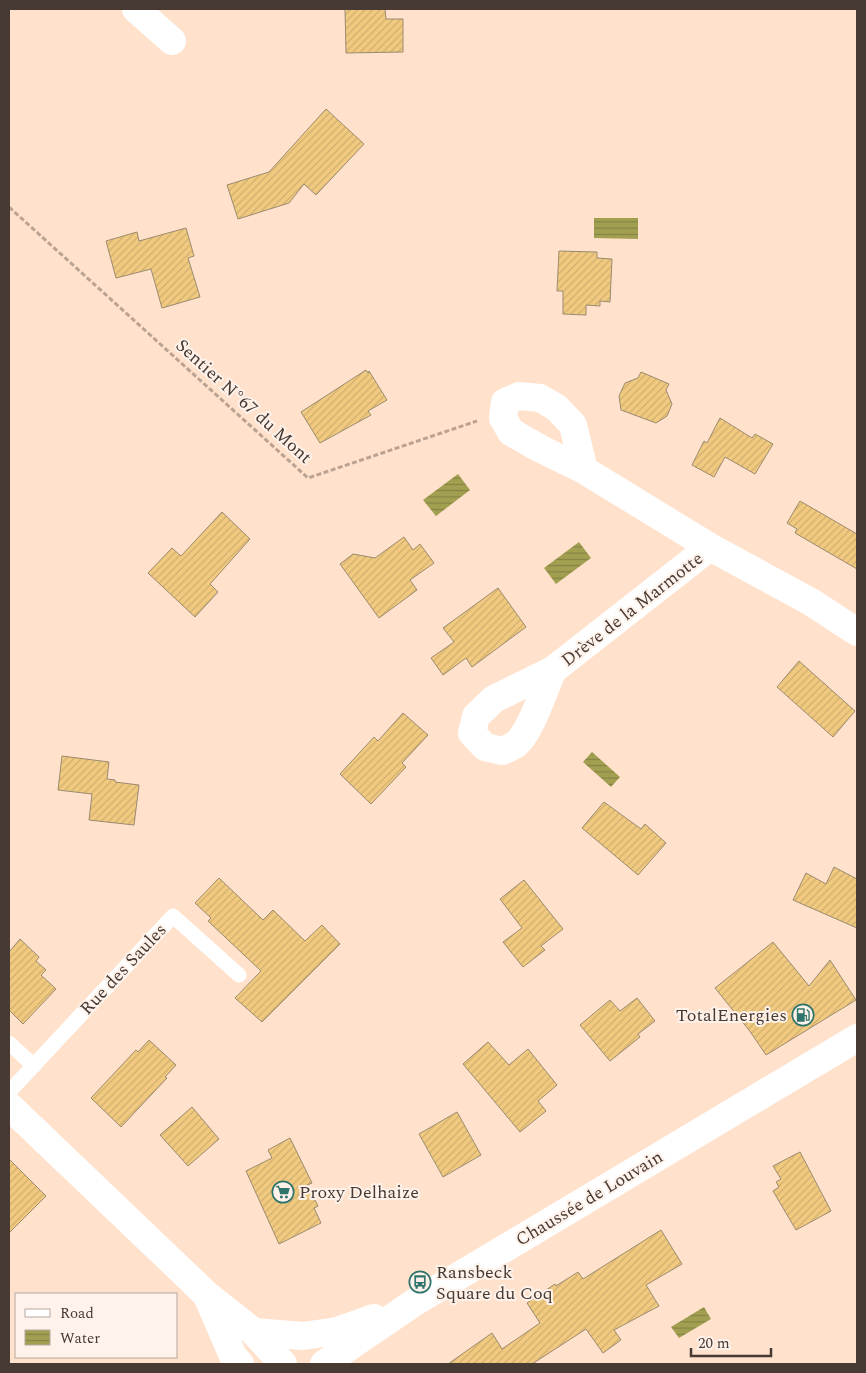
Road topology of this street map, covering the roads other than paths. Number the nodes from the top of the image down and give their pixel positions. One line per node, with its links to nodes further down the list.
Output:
1 (136, 9): 2 (street)
2 (172, 41)
3 (584, 470): 3 (street, Drève de la Marmotte); 4 (street, Drève de la Marmotte)
4 (710, 547): 5 (street, Drève de la Marmotte); 6 (street, Drève de la Marmotte)
5 (857, 632)
6 (553, 670)
7 (239, 975): 10 (lane, Rue des Saules)
8 (857, 1038): 14 (street, Chaussée de Louvain)
9 (9, 1043): 10 (lane)
10 (34, 1066): 11 (lane, Rue des Saules)
11 (9, 1092)
12 (9, 1106): 13 (street)
13 (207, 1295): 15 (street); 16 (street)
14 (415, 1302): 15 (street); 18 (street, Chaussée de Louvain)
15 (254, 1332): 17 (street)
16 (234, 1361)
17 (283, 1364)
18 (324, 1364)

